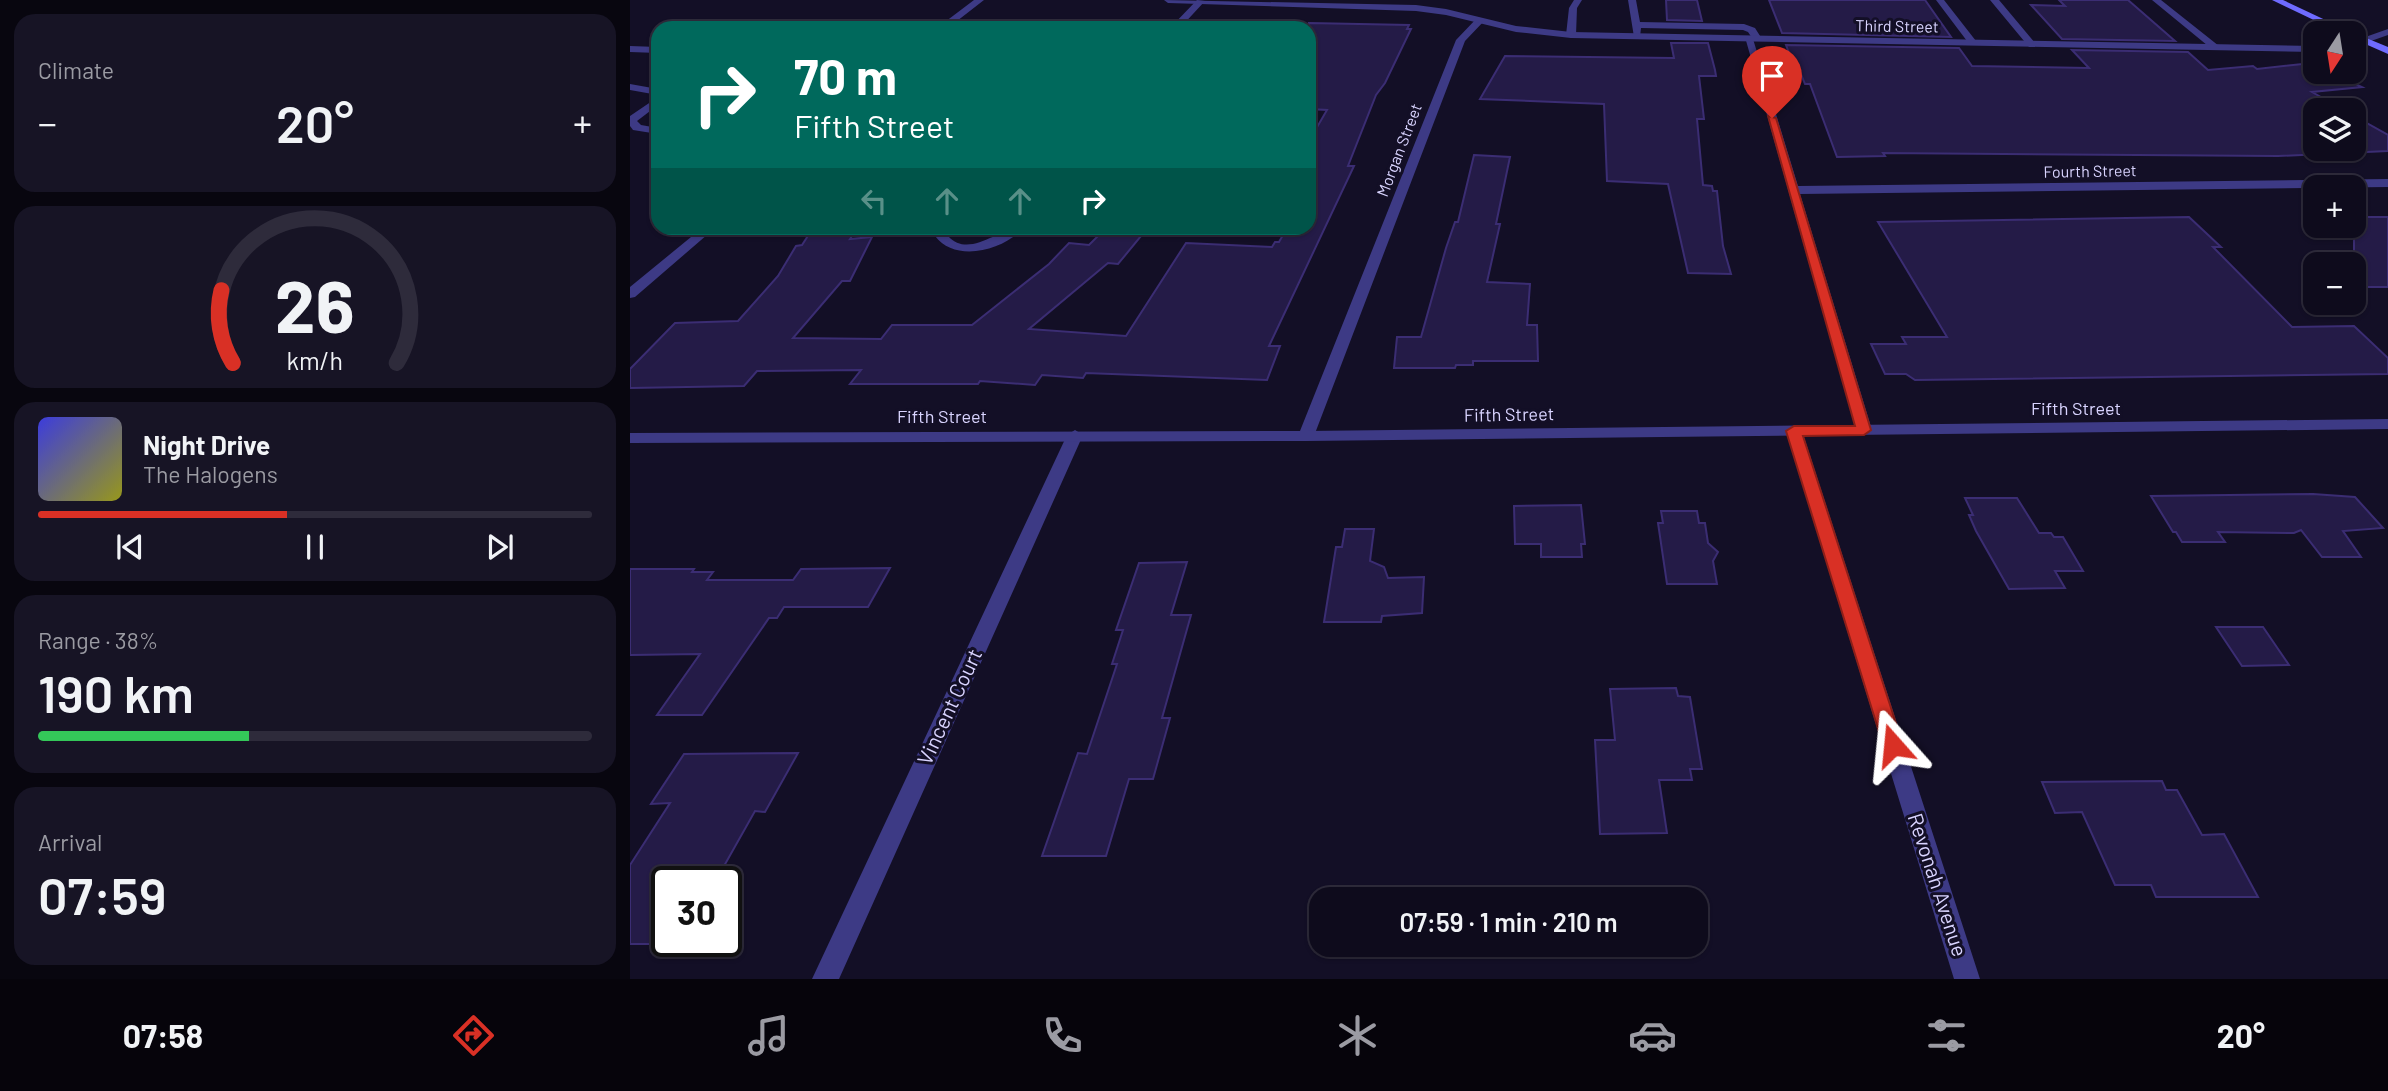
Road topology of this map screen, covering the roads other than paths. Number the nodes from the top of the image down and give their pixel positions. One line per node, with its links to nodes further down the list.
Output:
1 (980, 0): 12 (street)
2 (1168, 0): 9 (street)
3 (1578, 0): 17 (street)
4 (1632, 0): 15 (street)
5 (1940, 0): 21 (street)
6 (1994, 0): 23 (street)
7 (2156, 0): 24 (street)
8 (2276, 0): 14 (main road)
9 (1201, 1): 10 (street); 13 (street)
10 (1341, 3): 11 (street)
11 (1480, 20): 17 (street, Third Street); 43 (street, Morgan Street)
12 (952, 21)
13 (1182, 21)
14 (2322, 21)
15 (1636, 25): 18 (street); 20 (street)
16 (2388, 32): 19 (street)
17 (1571, 35): 18 (street, Third Street)
18 (1638, 36): 20 (street, Third Street)
19 (2366, 38)
20 (1752, 39): 21 (street, Third Street); 34 (street)
21 (1973, 43): 23 (street, Third Street)
22 (2366, 43): 28 (main road)
23 (2032, 45): 24 (street, Third Street)
24 (2216, 48): 26 (street, Third Street)
25 (630, 49): 27 (street)
26 (2303, 49)
27 (651, 50)
28 (2388, 51)
29 (630, 87): 30 (street)
30 (651, 91)
31 (651, 105): 32 (street)
32 (651, 130)
33 (2388, 183): 34 (street, Fourth Street)
34 (1792, 190): 40 (street)
35 (701, 235): 38 (street)
36 (942, 235): 37 (street)
37 (1006, 235)
38 (630, 294)
39 (2388, 424): 40 (street, Fifth Street)
40 (1864, 430): 41 (street, Fifth Street)
41 (1794, 431): 43 (street, Fifth Street); 46 (street, Revonah Avenue)
42 (1075, 435): 43 (street, Fifth Street); 44 (street, Fifth Street); 45 (street, Vincent Court)
43 (1306, 436)
44 (630, 438)
45 (825, 979)
46 (1967, 979)

